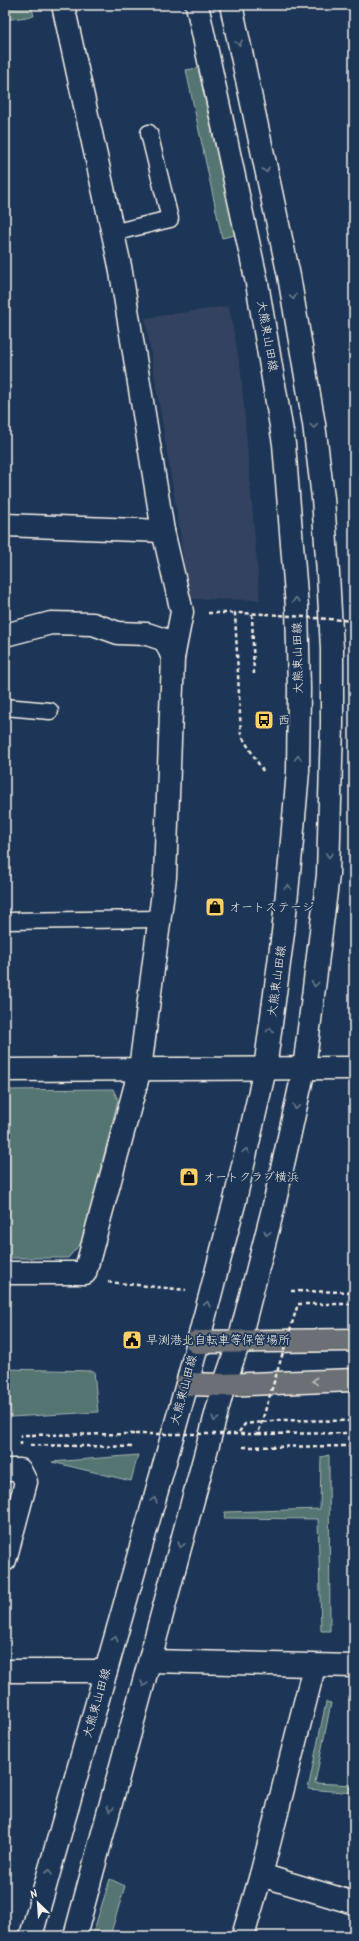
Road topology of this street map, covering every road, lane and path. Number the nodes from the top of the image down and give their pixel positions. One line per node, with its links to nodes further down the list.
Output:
1 (63, 5): 5 (street)
2 (196, 5): 21 (street, 大熊東山田線, one-way to 2)
3 (231, 5): 18 (street, one-way to 18)
4 (150, 133): 5 (lane)
5 (112, 233): 7 (street)
6 (5, 525): 7 (street)
7 (163, 531): 11 (street)
8 (252, 614): 9 (path, bridge); 12 (path); 15 (path)
9 (354, 621)
10 (5, 635): 11 (street)
11 (173, 658): 16 (street)
12 (254, 675)
13 (5, 707): 14 (lane)
14 (50, 711)
15 (263, 771)
16 (159, 919): 17 (lane); 20 (street)
17 (5, 921)
18 (304, 1068): 19 (street); 21 (street); 31 (street, one-way to 31)
19 (354, 1068)
20 (140, 1069): 21 (street); 22 (street); 24 (street)
21 (265, 1069): 30 (street, 大熊東山田線, one-way to 21)
22 (5, 1070)
23 (5, 1273): 24 (street)
24 (85, 1273): 25 (path)
25 (180, 1289)
26 (291, 1291): 27 (path)
27 (354, 1292)
28 (354, 1304): 37 (path, bridge)
29 (354, 1340): 31 (highway)
30 (197, 1342): 31 (highway); 33 (street, 大熊東山田線)
31 (239, 1342): 34 (street)
32 (354, 1380): 34 (highway, one-way to 34)
33 (187, 1384): 34 (highway); 48 (street, 大熊東山田線, one-way to 33)
34 (224, 1385): 44 (street, one-way to 44)
35 (354, 1421): 38 (path)
36 (354, 1433): 37 (path)
37 (258, 1434): 40 (path, bridge)
38 (237, 1436)
39 (354, 1446): 41 (path)
40 (135, 1447)
41 (243, 1447)
42 (5, 1470): 43 (street)
43 (5, 1560)
44 (151, 1661): 46 (street); 52 (street, one-way to 52)
45 (354, 1666): 46 (street)
46 (314, 1667): 49 (street)
47 (5, 1670): 48 (street)
48 (106, 1671): 51 (street, 大熊東山田線, one-way to 48)
49 (261, 1875): 50 (street); 53 (street)
50 (354, 1903)
51 (31, 1936)
52 (75, 1936)
53 (243, 1936)

